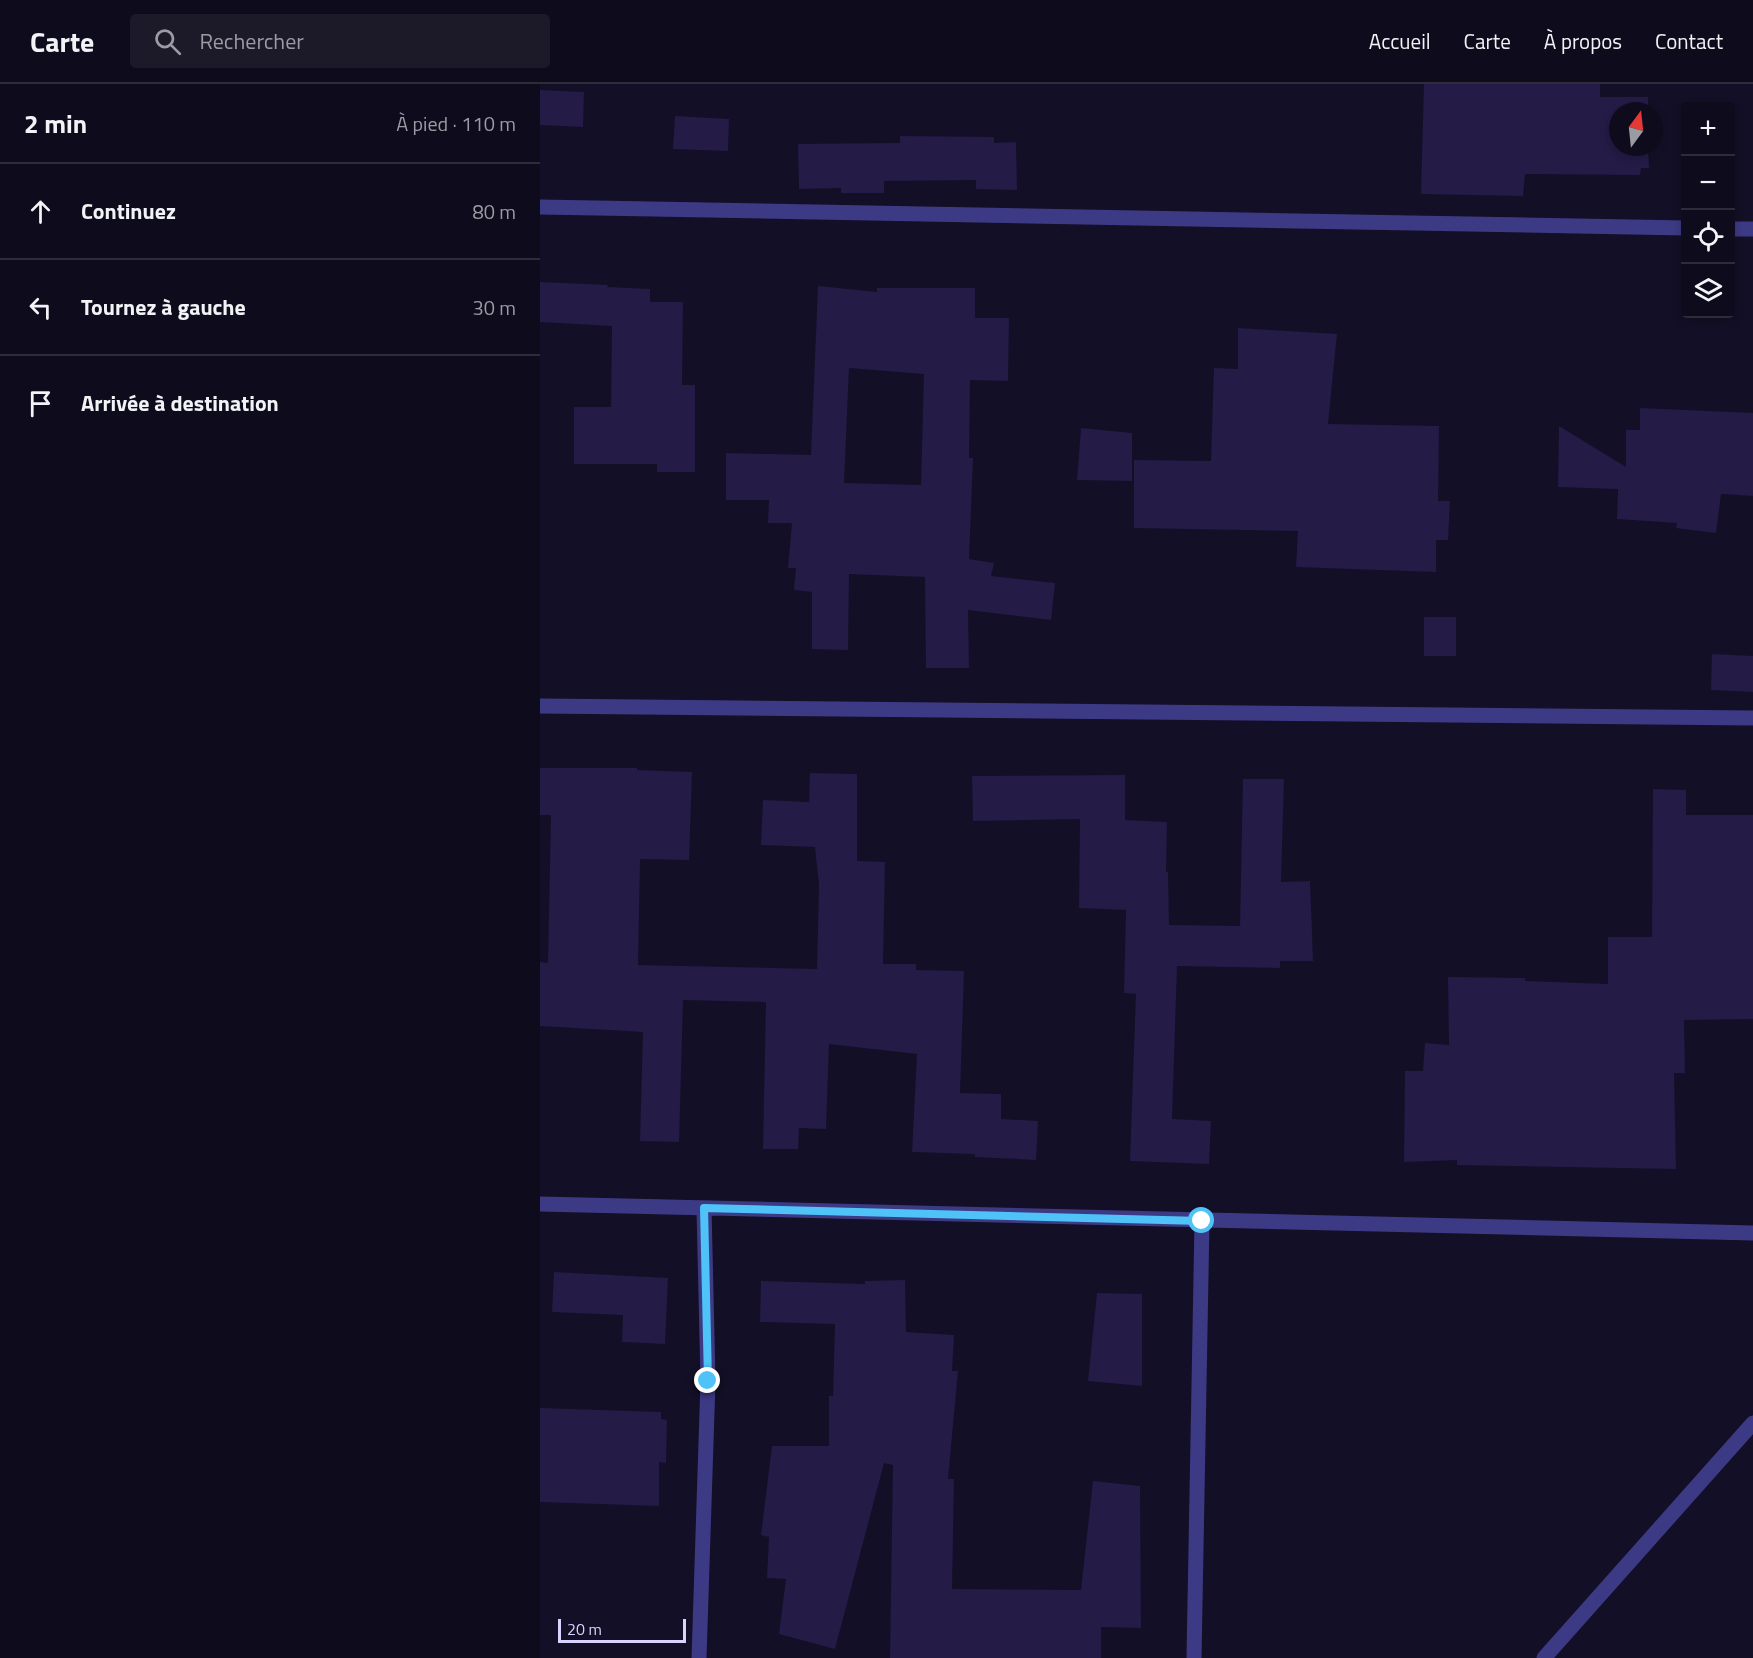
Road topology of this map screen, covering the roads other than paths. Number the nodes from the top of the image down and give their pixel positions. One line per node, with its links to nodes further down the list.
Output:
1 (540, 207): 2 (street)
2 (1681, 228)
3 (1735, 229): 4 (street)
4 (1753, 229)
5 (540, 706): 6 (street)
6 (1753, 718)
7 (540, 1204): 8 (street)
8 (704, 1208): 9 (street); 12 (street)
9 (1202, 1221): 10 (street); 13 (street)
10 (1753, 1233)
11 (1753, 1423): 14 (street)
12 (699, 1658)
13 (1194, 1658)
14 (1544, 1658)

